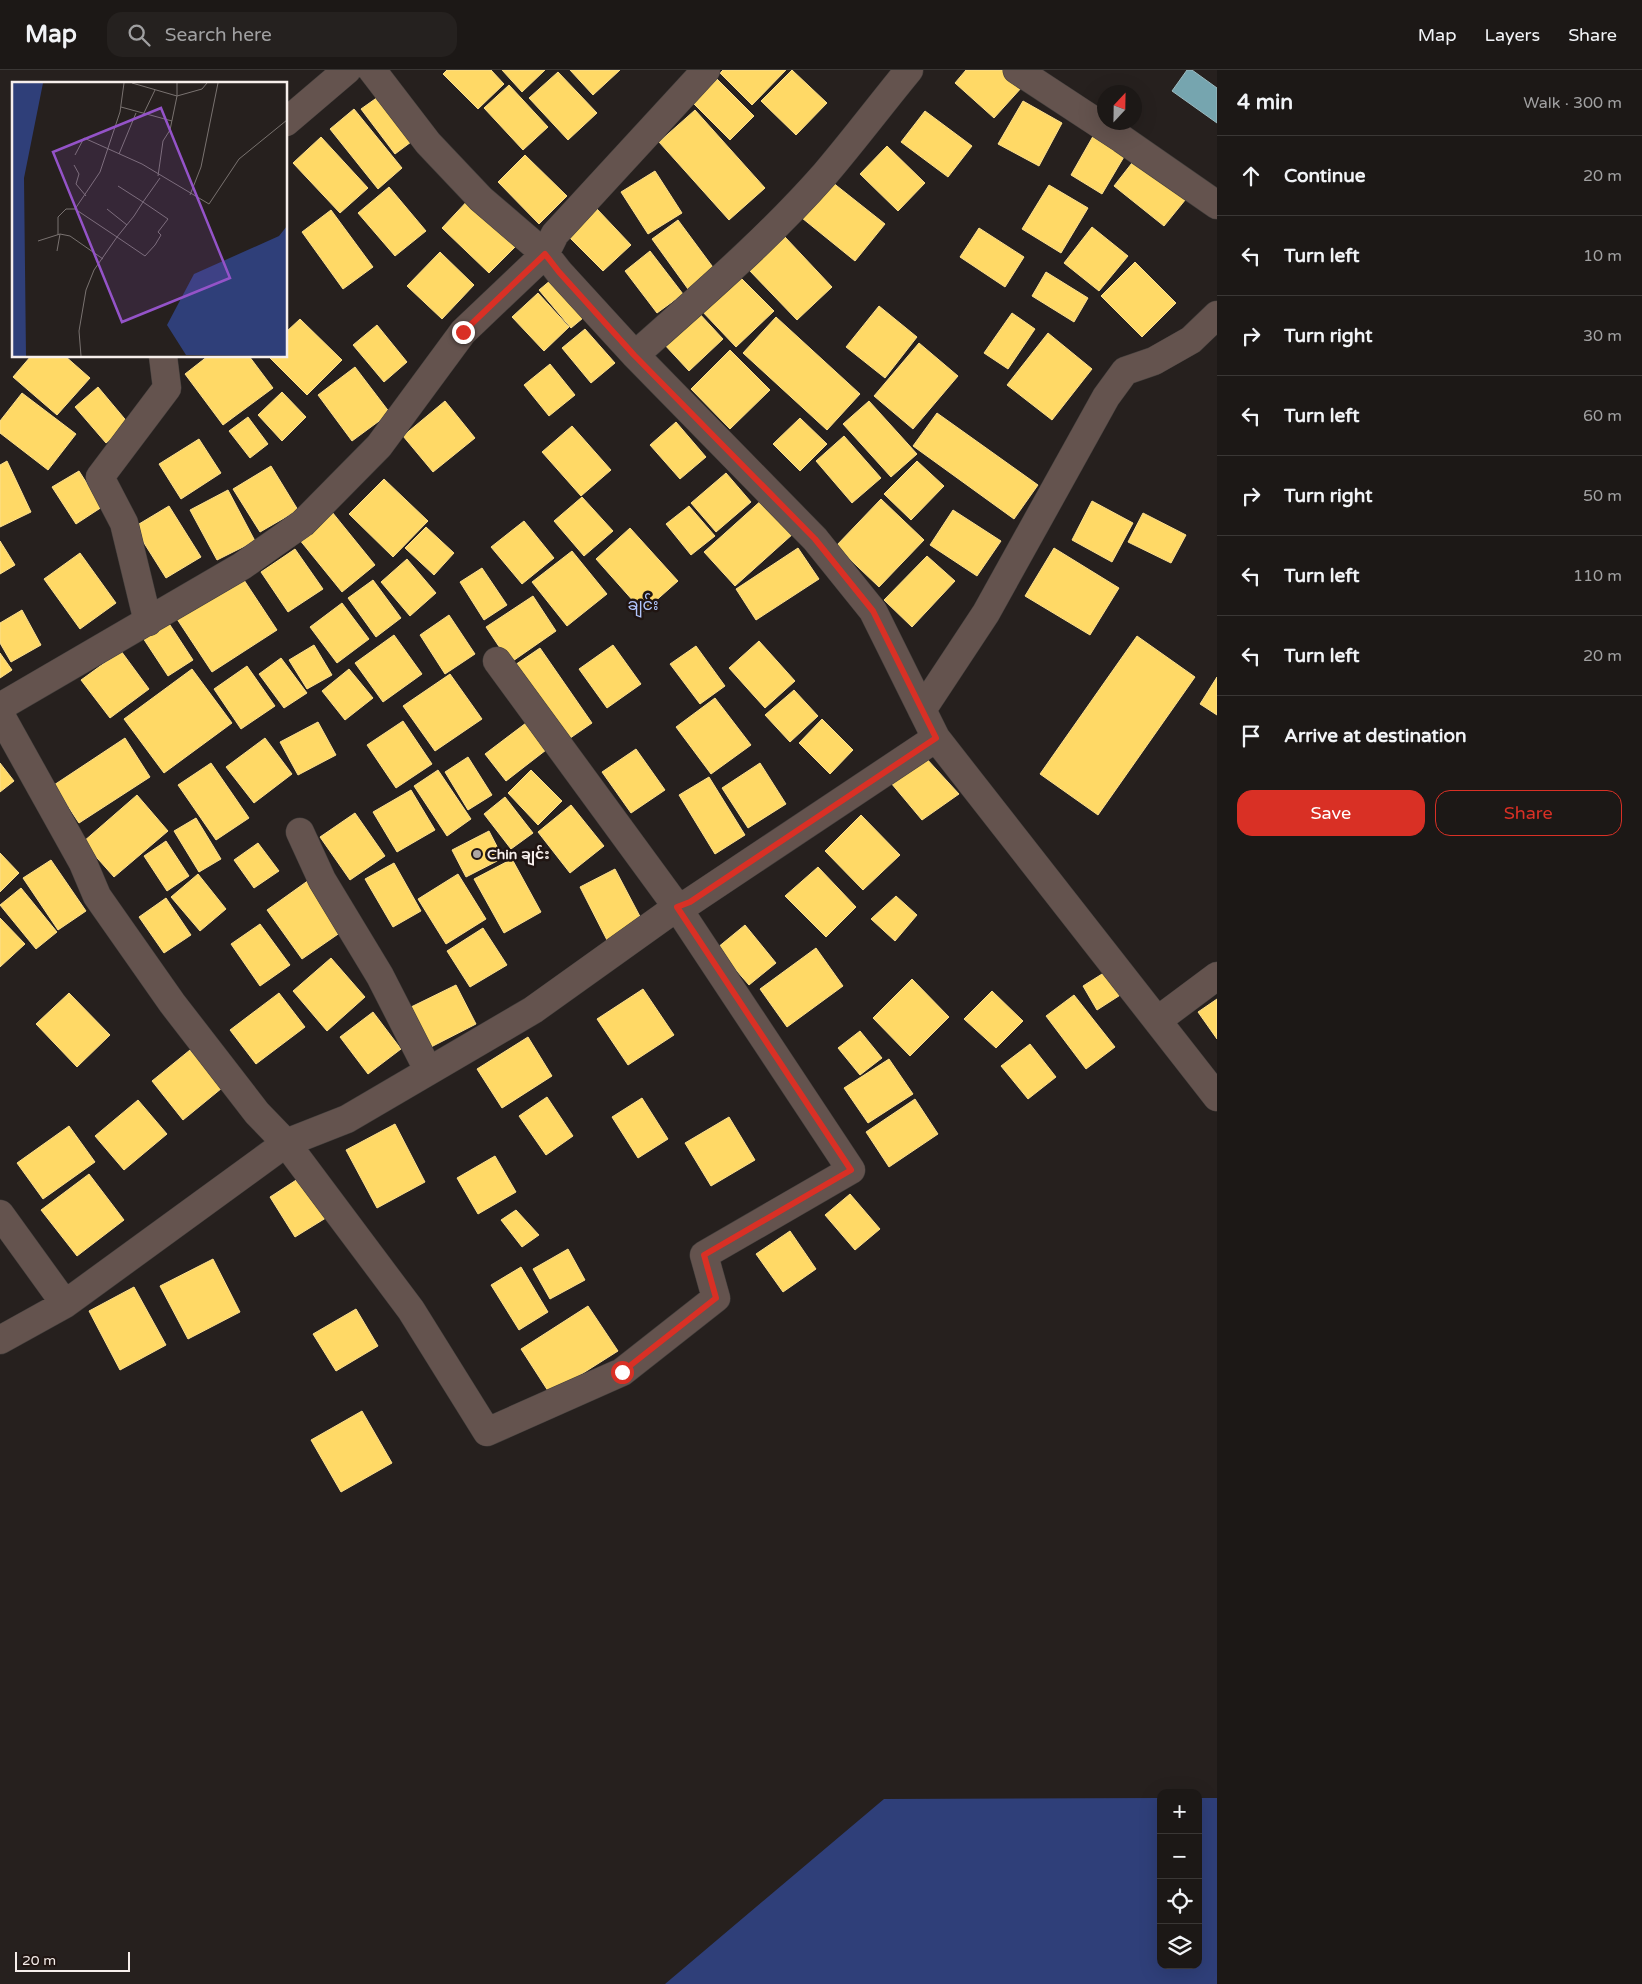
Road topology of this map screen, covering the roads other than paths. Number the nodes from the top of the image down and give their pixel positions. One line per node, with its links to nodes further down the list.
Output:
1 (347, 70): 6 (street)
2 (372, 70): 8 (street)
3 (706, 70): 8 (street)
4 (909, 70): 10 (street)
5 (1018, 70): 7 (street)
6 (288, 120)
7 (1217, 205)
8 (545, 254): 10 (street); 12 (street)
9 (1217, 315): 15 (street)
10 (634, 355): 15 (street)
11 (163, 358): 12 (street)
12 (148, 622): 14 (street)
13 (498, 661): 19 (street)
14 (0, 707)
15 (922, 710): 17 (street)
16 (0, 714): 24 (street)
17 (936, 738): 19 (street); 21 (street)
18 (300, 832): 22 (street)
19 (677, 907): 22 (street); 24 (street)
20 (1217, 976): 21 (street)
21 (1158, 1020): 23 (street)
22 (428, 1070): 24 (street)
23 (1217, 1097)
24 (286, 1143): 26 (street)
25 (0, 1214): 26 (street)
26 (65, 1304): 27 (street)
27 (0, 1340)

